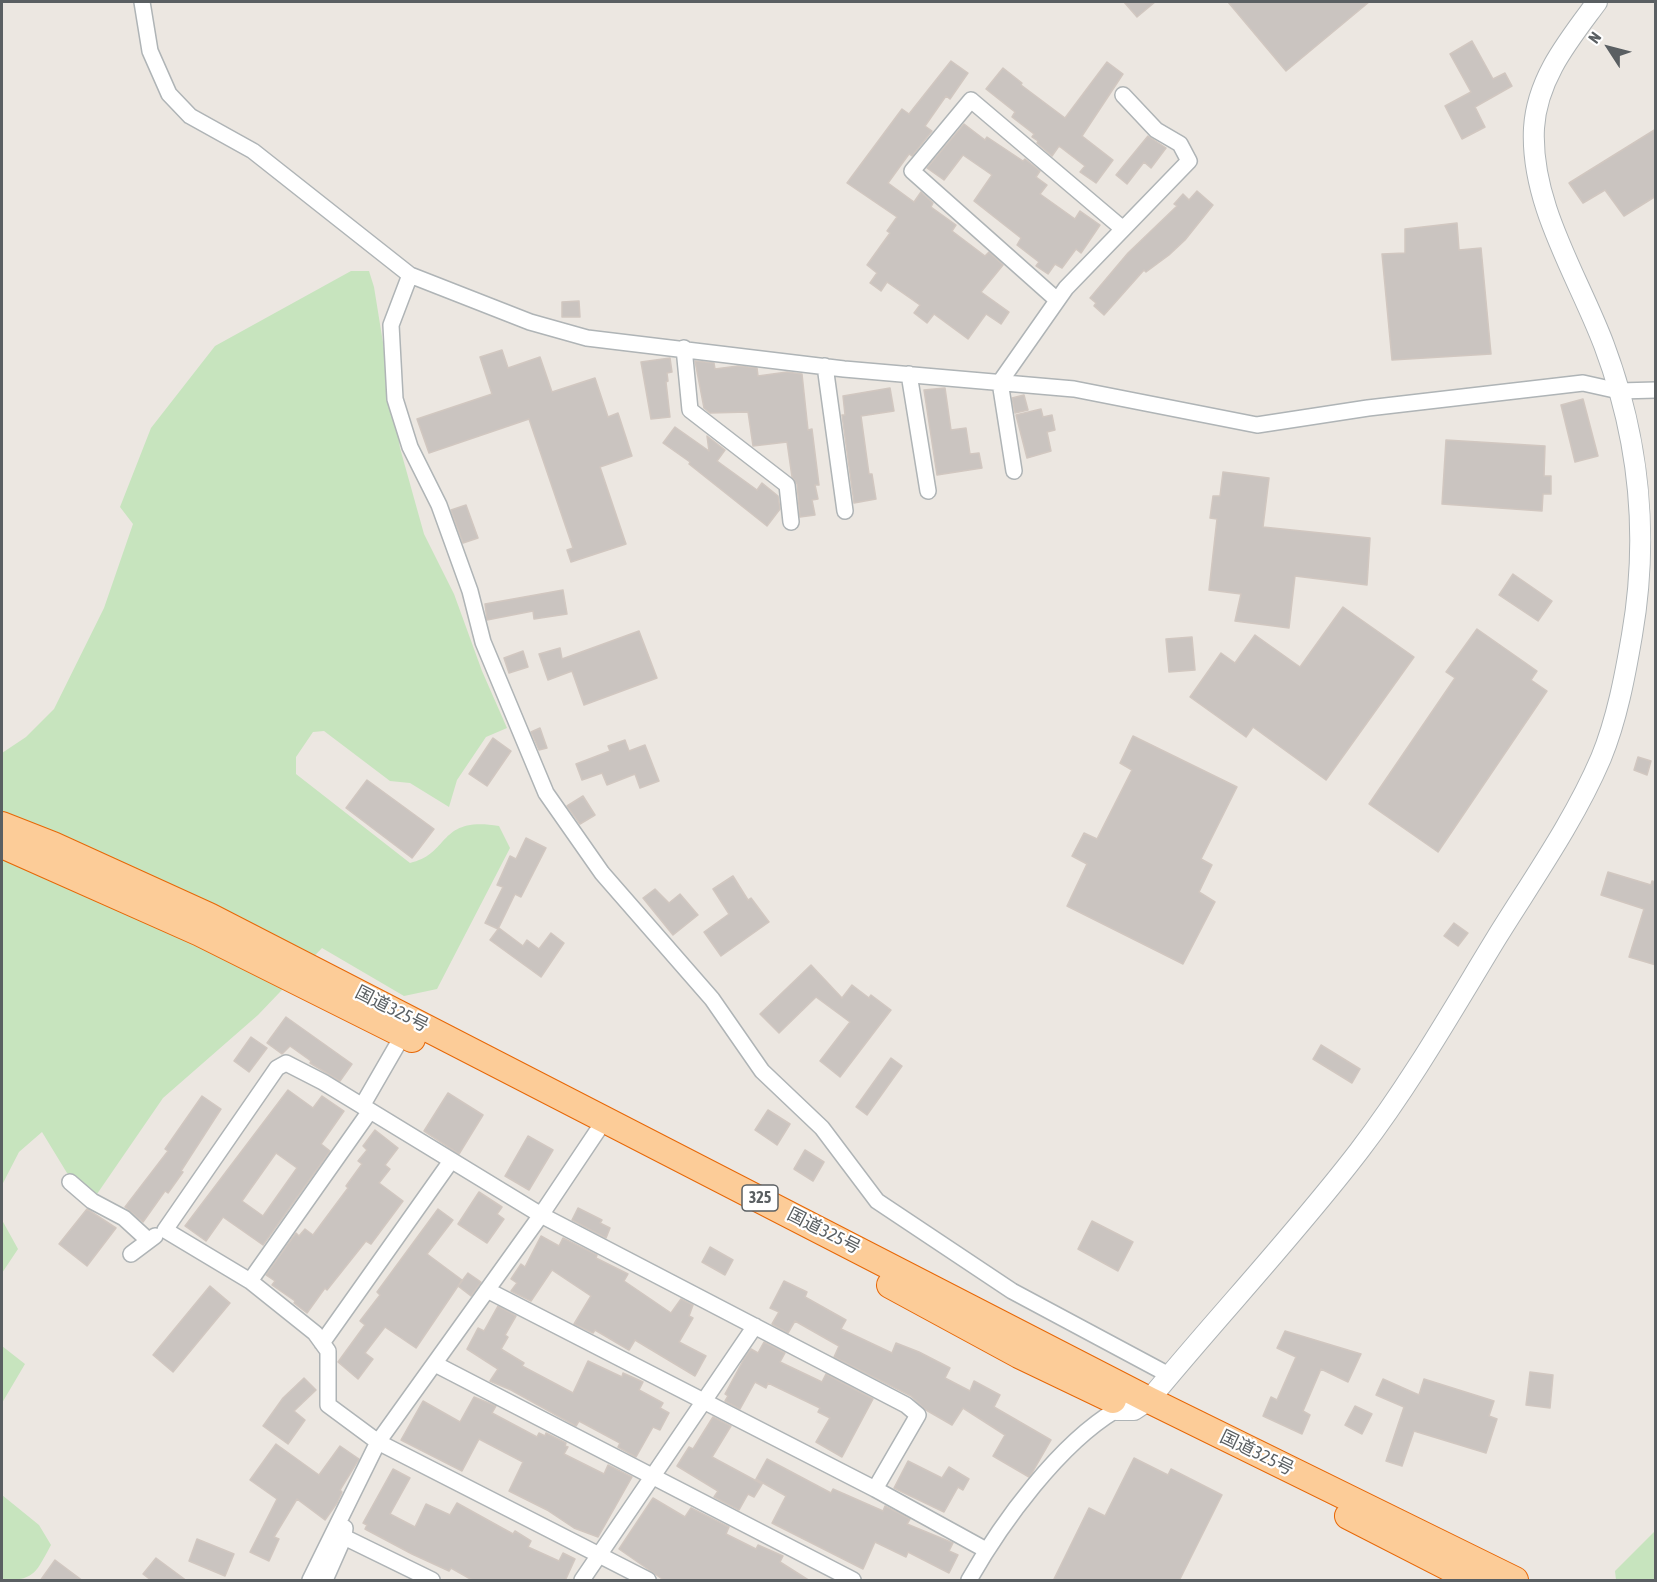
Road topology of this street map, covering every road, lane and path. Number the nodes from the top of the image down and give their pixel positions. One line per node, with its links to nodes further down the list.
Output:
1 (141, 2): 5 (street)
2 (1597, 2): 12 (street)
3 (1123, 95): 4 (street)
4 (1123, 229): 6 (street); 6 (street)
5 (410, 275): 7 (street); 33 (street)
6 (1057, 300): 10 (street)
7 (684, 348): 8 (street); 16 (street)
8 (825, 366): 9 (street); 15 (street)
9 (909, 374): 10 (street); 14 (street)
10 (1000, 382): 12 (street); 13 (street)
11 (1656, 390): 12 (street)
12 (1619, 391): 33 (street)
13 (1014, 471)
14 (928, 491)
15 (845, 511)
16 (791, 522)
17 (2, 825): 19 (highway, 国道325号 / 325)
18 (2, 845): 19 (highway, 国道325号 / 325)
19 (407, 1027): 20 (street); 21 (highway, 国道325号 / 325)
20 (366, 1109): 22 (street); 25 (street); 28 (street)
21 (602, 1125): 24 (street); 35 (highway, 国道325号 / 325)
22 (452, 1161): 24 (street); 31 (street)
23 (70, 1182): 26 (street)
24 (541, 1215): 29 (street); 30 (street)
25 (165, 1230): 26 (street); 28 (street)
26 (148, 1240): 27 (street)
27 (131, 1254)
28 (250, 1281): 31 (street)
29 (487, 1290): 32 (street); 34 (street)
30 (755, 1326): 34 (street); 38 (street)
31 (322, 1343): 36 (street)
32 (435, 1364): 36 (street); 37 (street)
33 (1169, 1375): 35 (street)
34 (704, 1401): 37 (street); 38 (street)
35 (1133, 1406): 41 (street); 50 (highway, 国道325号 / 325); 51 (highway, 国道325号 / 325)
36 (378, 1442): 39 (street); 42 (street)
37 (652, 1477): 42 (street); 48 (street)
38 (875, 1489): 41 (street)
39 (346, 1508): 40 (street); 43 (street)
40 (344, 1537): 44 (street); 45 (street)
41 (986, 1550): 49 (street)
42 (600, 1555): 46 (street); 47 (street)
43 (310, 1581)
44 (325, 1581)
45 (432, 1581)
46 (582, 1581)
47 (648, 1581)
48 (853, 1581)
49 (969, 1581)
50 (1473, 1581)
51 (1515, 1581)

